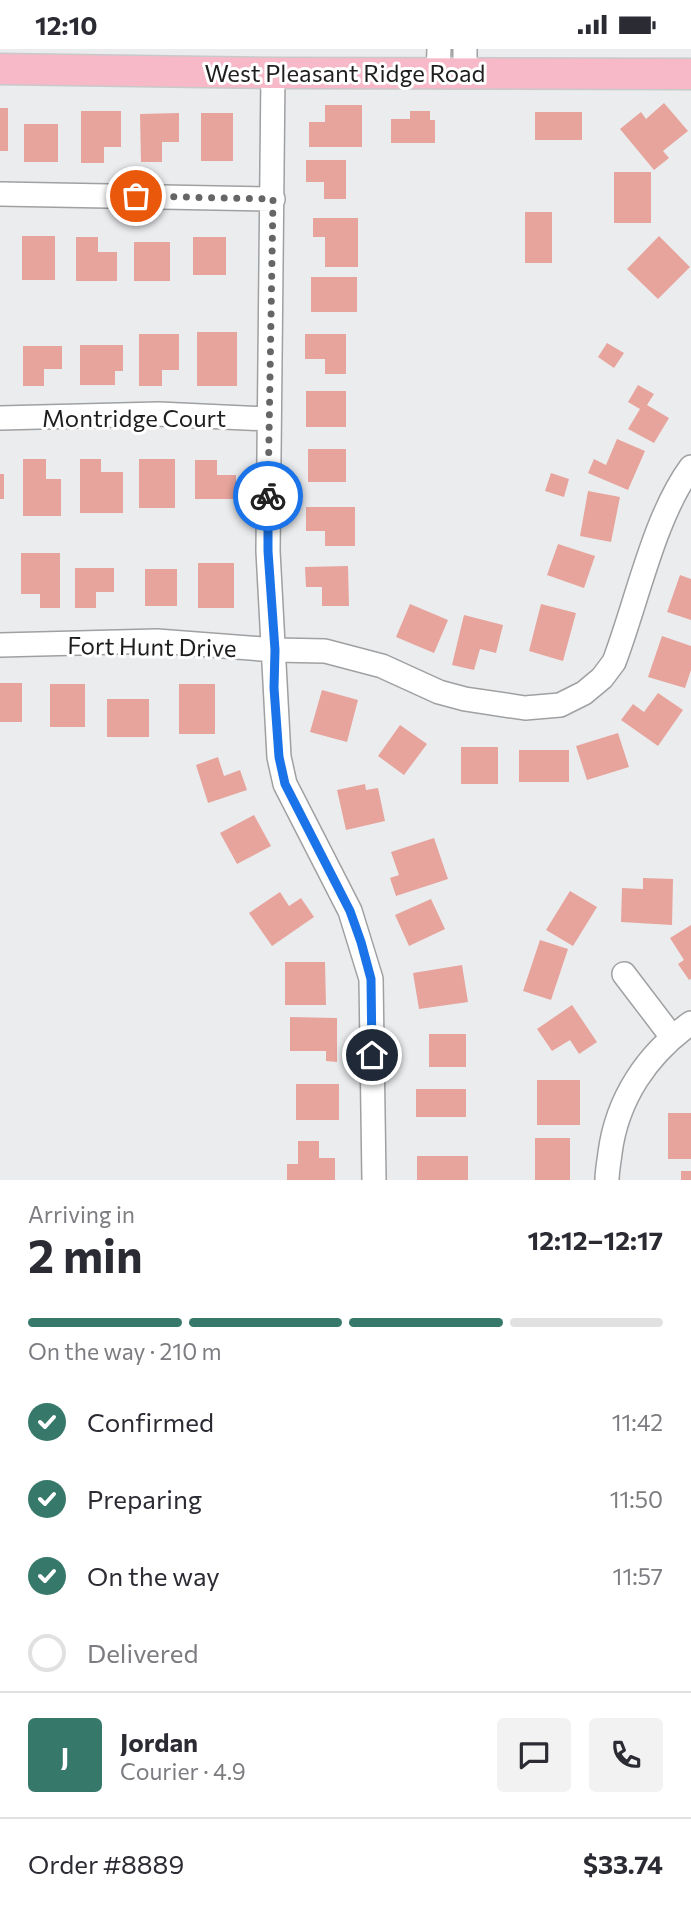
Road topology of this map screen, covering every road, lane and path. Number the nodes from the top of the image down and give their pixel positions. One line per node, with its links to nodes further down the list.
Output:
1 (452, 61): 3 (main road, West Pleasant Ridge Road); 4 (main road, West Pleasant Ridge Road)
2 (0, 69): 3 (main road, West Pleasant Ridge Road)
3 (273, 73): 6 (street)
4 (691, 74)
5 (0, 194): 6 (street)
6 (273, 199): 8 (street)
7 (0, 418): 8 (street, Montridge Court)
8 (269, 419): 11 (street)
9 (691, 467): 11 (street, Fort Hunt Drive)
10 (0, 645): 11 (street, Fort Hunt Drive)
11 (275, 650): 15 (street)
12 (624, 974): 14 (street)
13 (691, 1023): 14 (street)
14 (671, 1037): 16 (street)
15 (374, 1180)
16 (607, 1180)

